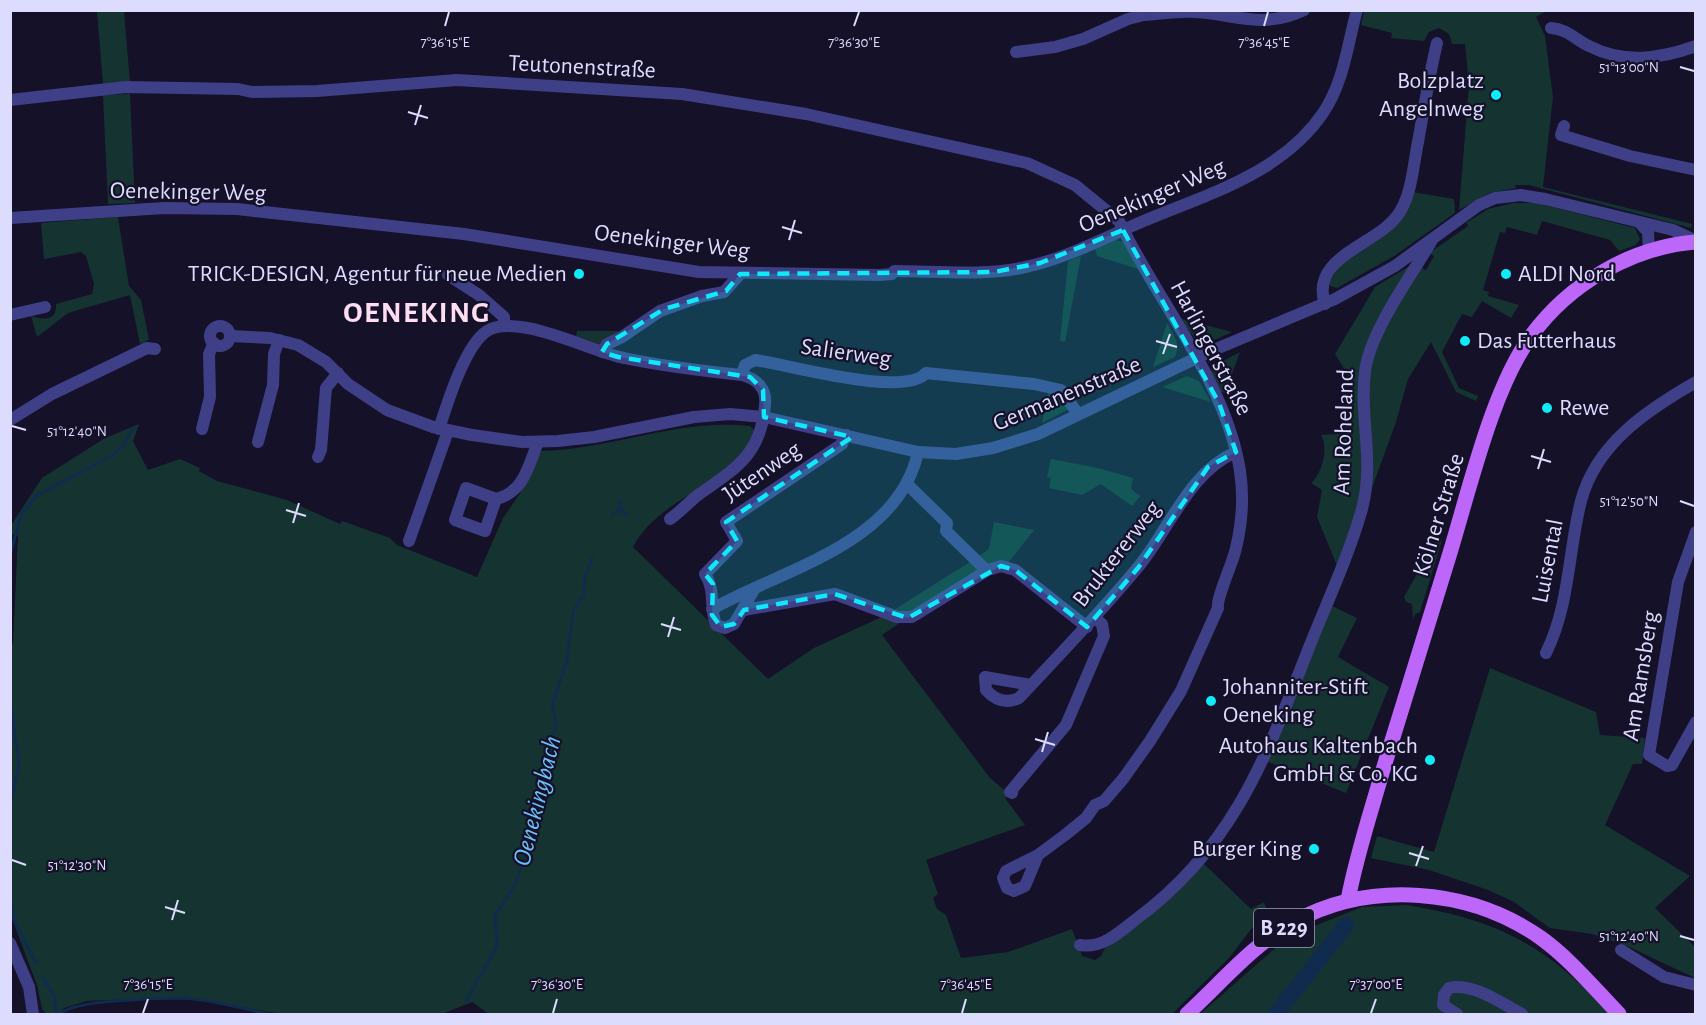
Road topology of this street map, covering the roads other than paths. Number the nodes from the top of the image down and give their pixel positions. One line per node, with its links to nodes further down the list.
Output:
1 (1304, 10): 3 (street)
2 (1357, 10): 14 (street, Oenekinger Weg)
3 (1144, 13): 7 (street)
4 (1551, 28): 6 (street)
5 (1437, 43): 21 (street)
6 (1695, 46)
7 (1016, 52)
8 (10, 100): 14 (street, Teutonenstraße)
9 (1564, 126): 10 (street)
10 (1695, 170)
11 (10, 218): 19 (street, Oenekinger Weg)
12 (1640, 223): 13 (street, Germanenstraße); 15 (street, Germanenstraße); 18 (street)
13 (1658, 226): 16 (street, Germanenstraße); 17 (street)
14 (1123, 230): 19 (street, Oenekinger Weg); 28 (street, Harlingerstraße)
15 (1434, 238): 21 (street, Germanenstraße); 60 (street, Am Roheland)
16 (1695, 241): 17 (main road, Kölner Straße)
17 (1665, 246): 18 (main road, Kölner Straße)
18 (1649, 251): 58 (main road, Kölner Straße)
19 (740, 274): 27 (street)
20 (448, 275): 24 (street)
21 (1325, 304): 28 (street, Germanenstraße)
22 (45, 307): 23 (street)
23 (10, 315)
24 (504, 326): 27 (street); 36 (street)
25 (279, 340): 29 (street, Germanenstraße); 35 (street, Germanenstraße); 38 (street)
26 (156, 350): 34 (street)
27 (602, 352): 30 (street)
28 (1196, 359): 32 (street, Germanenstraße); 41 (street, Harlingerstraße)
29 (338, 373): 36 (street, Germanenstraße); 42 (street)
30 (742, 375): 32 (street, Salierweg); 33 (street)
31 (1695, 382): 53 (street, Luisental)
32 (1078, 414): 40 (street, Germanenstraße)
33 (764, 417): 37 (street, Germanenstraße); 39 (street, Germanenstraße); 45 (street)
34 (10, 420)
35 (202, 429)
36 (444, 430): 39 (street, Germanenstraße); 47 (street)
37 (846, 435): 40 (street, Germanenstraße); 50 (street, Jütenweg)
38 (258, 442)
39 (538, 442): 44 (street)
40 (918, 452): 43 (street)
41 (1236, 452): 52 (street, Bruktererweg); 57 (street, Harlingerstraße)
42 (318, 458)
43 (907, 483): 48 (street); 49 (street)
44 (496, 499)
45 (670, 519)
46 (1695, 532): 55 (street, Am Ramsberg)
47 (409, 541)
48 (986, 570): 51 (street); 52 (street)
49 (755, 588): 50 (street); 51 (street)
50 (712, 609): 51 (street)
51 (744, 610)
52 (1091, 623): 54 (street, Bruktererweg); 56 (street)
53 (1546, 653)
54 (1031, 685)
55 (1695, 722)
56 (1012, 793)
57 (1038, 855)
58 (1348, 900): 64 (main road, B 229); 67 (main road, B 229)
59 (10, 943): 63 (street)
60 (1080, 945)
61 (1622, 950): 62 (street)
62 (1695, 985)
63 (33, 1014)
64 (1187, 1014)
65 (1457, 1014): 66 (street)
66 (1522, 1014)
67 (1619, 1014)

